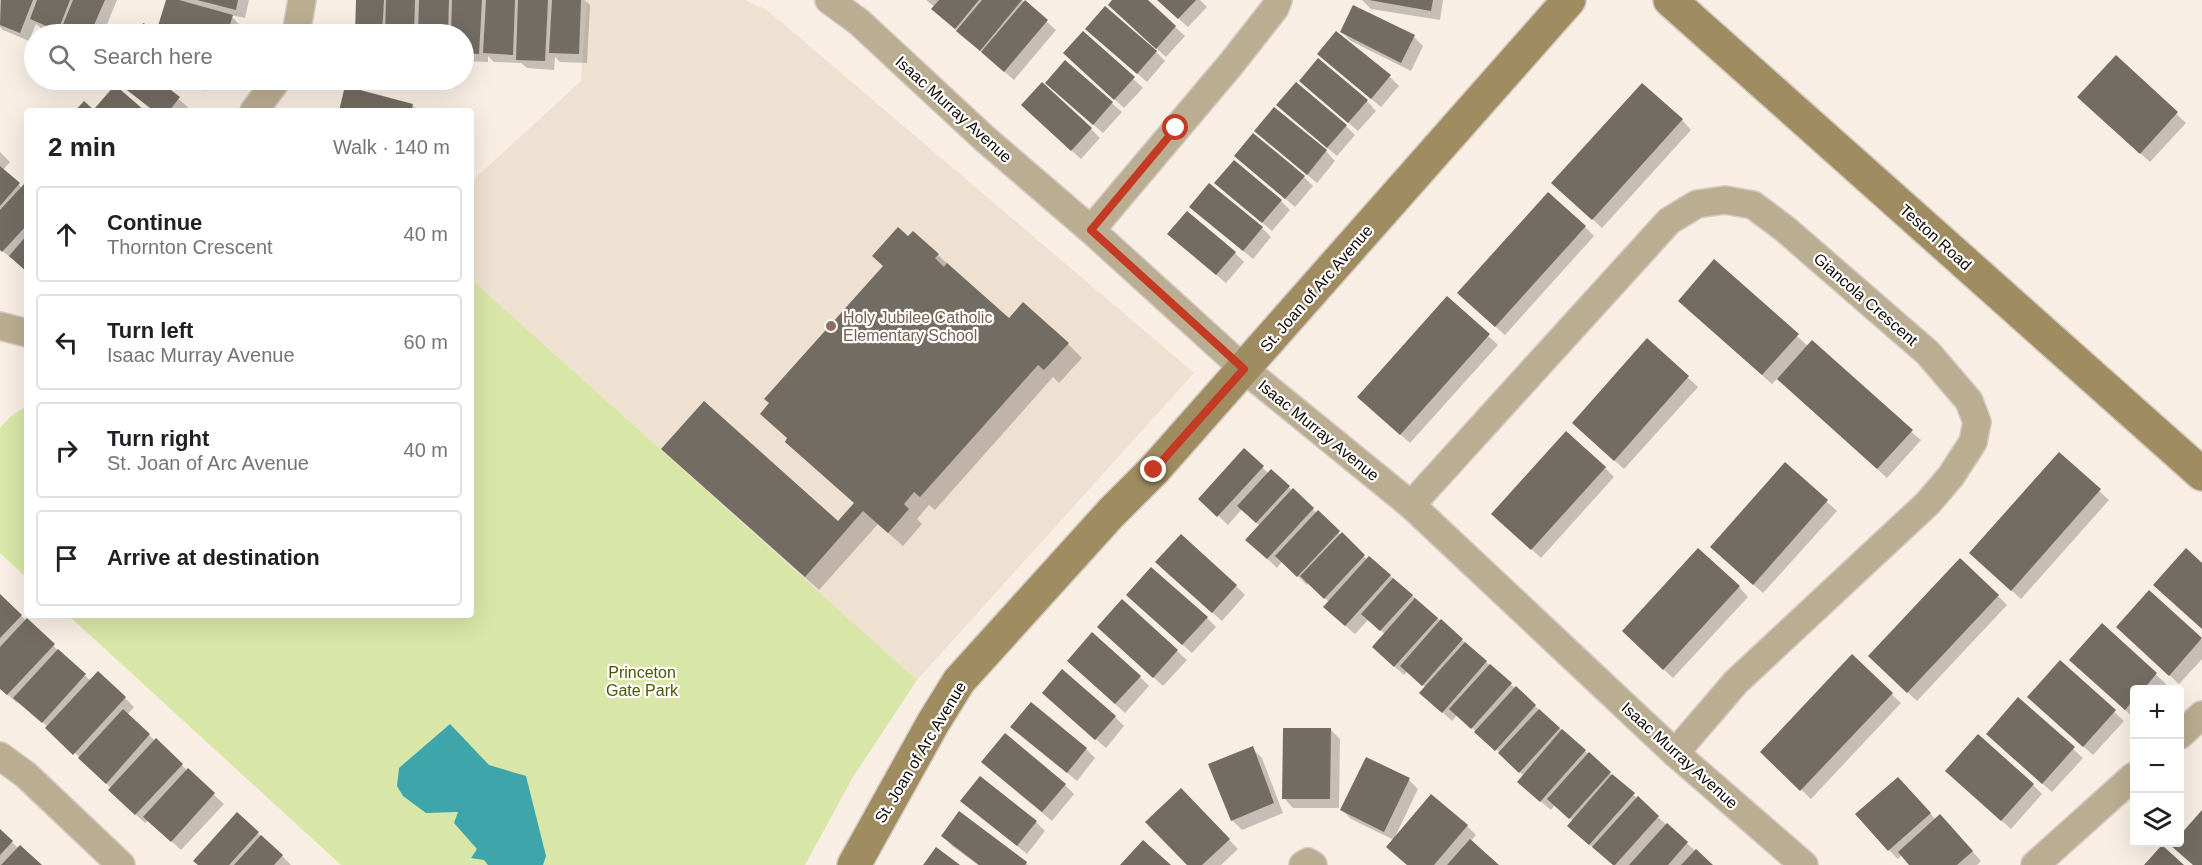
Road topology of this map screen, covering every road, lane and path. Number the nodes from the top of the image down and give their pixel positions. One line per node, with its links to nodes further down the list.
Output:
1 (302, 0): 6 (street)
2 (830, 0): 9 (street, Isaac Murray Avenue)
3 (1278, 0): 9 (street)
4 (1569, 0): 12 (street, St. Joan of Arc Avenue)
5 (1670, 0): 13 (street, Teston Road)
6 (298, 24)
7 (270, 90): 8 (street)
8 (256, 108)
9 (1091, 230): 12 (street, Isaac Murray Avenue)
10 (0, 326): 11 (street)
11 (24, 332)
12 (1244, 369): 14 (street, Isaac Murray Avenue); 21 (street, St. Joan of Arc Avenue)
13 (2202, 474)
14 (1411, 505): 17 (street, Isaac Murray Avenue); 17 (street, Giancola Crescent)
15 (2202, 715): 16 (street)
16 (2184, 731)
17 (1675, 753): 24 (street, Isaac Murray Avenue)
18 (0, 756): 20 (street)
19 (2130, 780): 25 (street)
20 (121, 865)
21 (854, 865)
22 (1303, 865): 23 (street)
23 (1313, 865)
24 (1804, 865)
25 (2036, 865)

